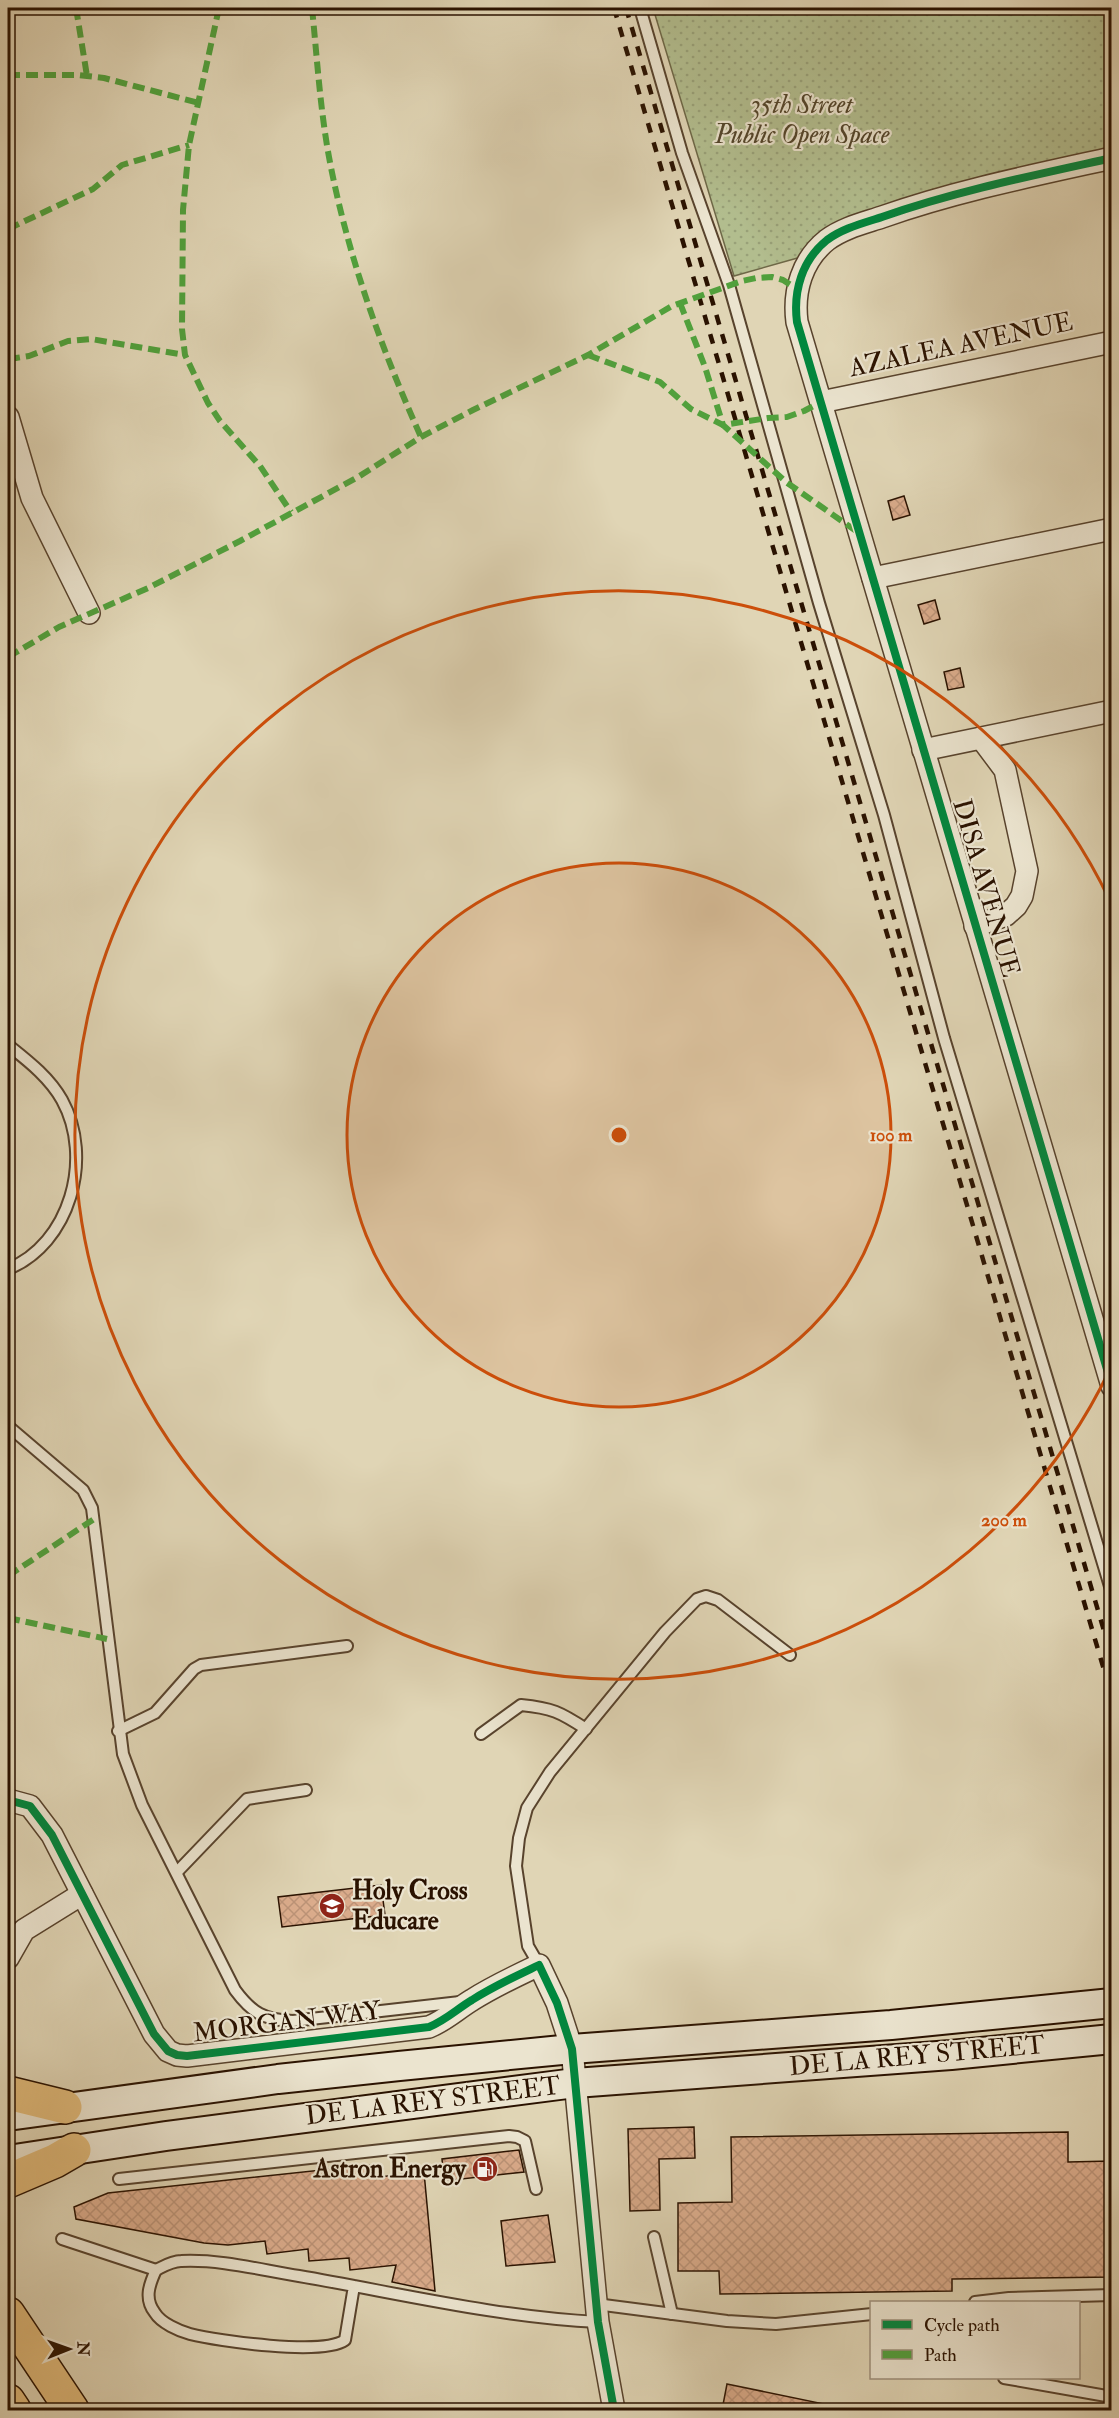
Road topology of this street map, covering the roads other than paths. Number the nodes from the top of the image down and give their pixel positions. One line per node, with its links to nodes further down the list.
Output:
1 (640, 8): 17 (lane)
2 (1112, 158): 4 (street, DISA AVENUE)
3 (1112, 342): 4 (street, AZALEA AVENUE)
4 (821, 402): 7 (street, DISA AVENUE)
5 (8, 417): 8 (street)
6 (1112, 530): 7 (street)
7 (873, 578): 11 (street, DISA AVENUE)
8 (89, 613)
9 (1112, 711): 10 (street)
10 (981, 738): 11 (street); 12 (street)
11 (923, 750): 12 (street, DISA AVENUE)
12 (975, 926): 15 (street, DISA AVENUE)
13 (8, 1045): 14 (lane)
14 (8, 1269)
15 (1112, 1386)
16 (8, 1426): 21 (lane)
17 (1112, 1593)
18 (347, 1646): 21 (lane)
19 (790, 1655): 20 (lane)
20 (586, 1729): 22 (lane); 28 (lane)
21 (118, 1731): 25 (lane)
22 (481, 1734)
23 (306, 1790): 25 (lane)
24 (8, 1800): 26 (street, MORGAN WAY)
25 (177, 1872): 29 (lane)
26 (82, 1894): 27 (street); 29 (street, MORGAN WAY)
27 (8, 1958)
28 (539, 1965): 29 (street, MORGAN WAY); 32 (street)
29 (471, 2001)
30 (1112, 2003): 32 (main road, DE LA REY STREET)
31 (1112, 2039): 33 (main road, DE LA REY STREET)
32 (572, 2049): 33 (street); 35 (main road, DE LA REY STREET)
33 (575, 2083): 37 (main road, DE LA REY STREET); 48 (street)
34 (8, 2093): 35 (main road)
35 (65, 2107): 36 (main road, DE LA REY STREET)
36 (8, 2116)
37 (74, 2150): 38 (main road, DE LA REY STREET); 40 (main road)
38 (8, 2160)
39 (119, 2179): 41 (lane)
40 (8, 2181)
41 (536, 2188)
42 (654, 2237): 50 (lane)
43 (62, 2239): 44 (lane)
44 (156, 2270): 45 (lane); 45 (lane)
45 (354, 2286): 48 (lane)
46 (1112, 2295): 47 (lane)
47 (984, 2301)
48 (597, 2313): 50 (lane); 57 (street)
49 (8, 2314): 56 (main road)
50 (672, 2314): 51 (lane)
51 (870, 2314)
52 (1010, 2379): 53 (lane)
53 (1112, 2397)
54 (8, 2401): 55 (main road)
55 (14, 2410)
56 (72, 2410)
57 (614, 2410)

